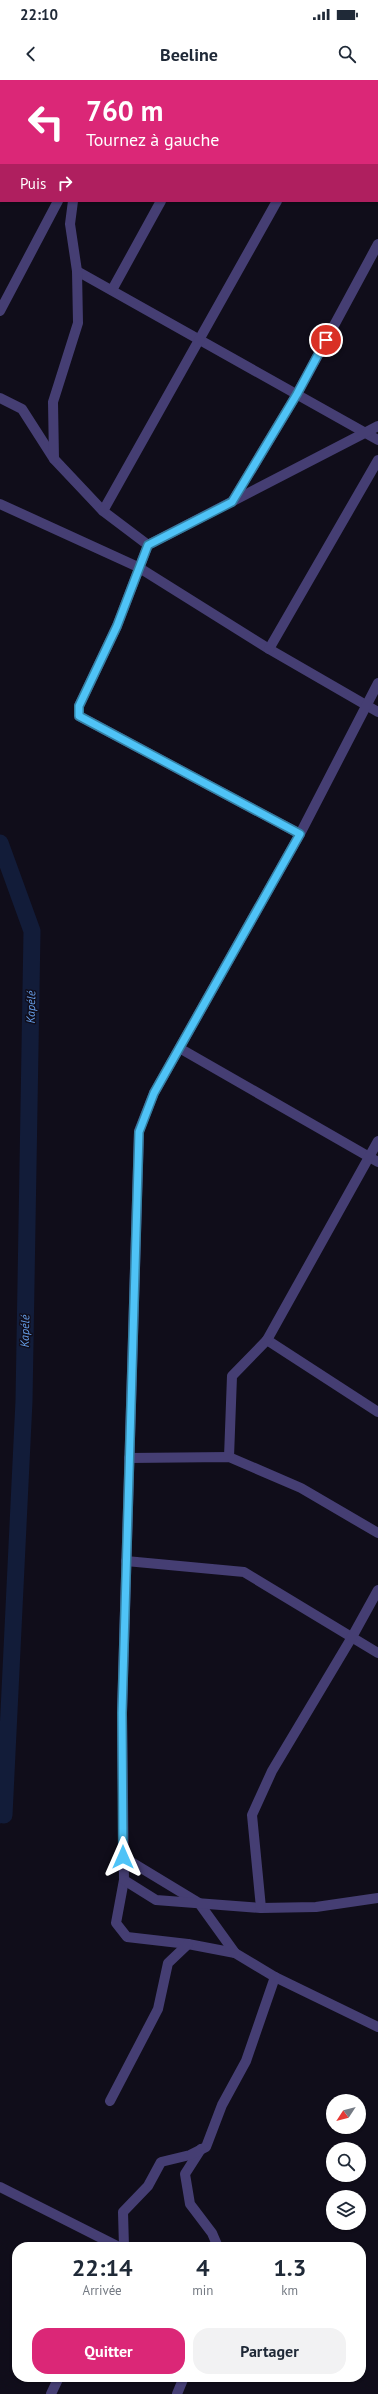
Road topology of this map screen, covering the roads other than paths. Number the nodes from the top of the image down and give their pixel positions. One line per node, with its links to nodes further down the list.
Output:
1 (57, 202): 8 (street)
2 (73, 202): 6 (street)
3 (161, 202): 7 (street)
4 (276, 202): 9 (street)
5 (378, 244): 10 (street)
6 (77, 271): 7 (street); 15 (street)
7 (112, 290): 9 (street)
8 (0, 311)
9 (200, 339): 10 (street); 19 (street)
10 (297, 394): 13 (street); 17 (street)
11 (0, 398): 15 (street)
12 (378, 426): 13 (street)
13 (364, 433): 14 (street); 17 (street)
14 (378, 440)
15 (54, 459): 19 (street)
16 (378, 460): 22 (street)
17 (232, 502): 20 (street)
18 (0, 504): 21 (street)
19 (103, 511): 20 (street)
20 (148, 545): 21 (street)
21 (138, 568): 22 (street); 26 (street)
22 (269, 649): 24 (street)
23 (378, 683): 24 (street)
24 (367, 705): 25 (street); 26 (street)
25 (378, 712)
26 (300, 834): 27 (street)
27 (181, 1049): 29 (street); 34 (street)
28 (378, 1140): 29 (street)
29 (368, 1156): 30 (street); 31 (street)
30 (378, 1162)
31 (267, 1340): 32 (street); 33 (street)
32 (378, 1412)
33 (229, 1457): 34 (street); 35 (street)
34 (129, 1458): 36 (street)
35 (378, 1533)
36 (126, 1561): 38 (street); 40 (street)
37 (378, 1590): 38 (street)
38 (352, 1637): 39 (street); 44 (street)
39 (378, 1653)
40 (123, 1857): 41 (street); 43 (street)
41 (124, 1880): 43 (street); 45 (street)
42 (378, 1898): 44 (street)
43 (199, 1903): 44 (street); 46 (street)
44 (260, 1908)
45 (188, 1944): 46 (street); 49 (street)
46 (235, 1953): 47 (street)
47 (275, 1977): 48 (street); 50 (street)
48 (378, 2027)
49 (110, 2101)
50 (201, 2149): 53 (street); 54 (street)
51 (0, 2187): 52 (street)
52 (109, 2242)
53 (124, 2242)
54 (216, 2242)
55 (57, 2382): 57 (street)
56 (182, 2382): 58 (street)
57 (51, 2394)
58 (177, 2394)

